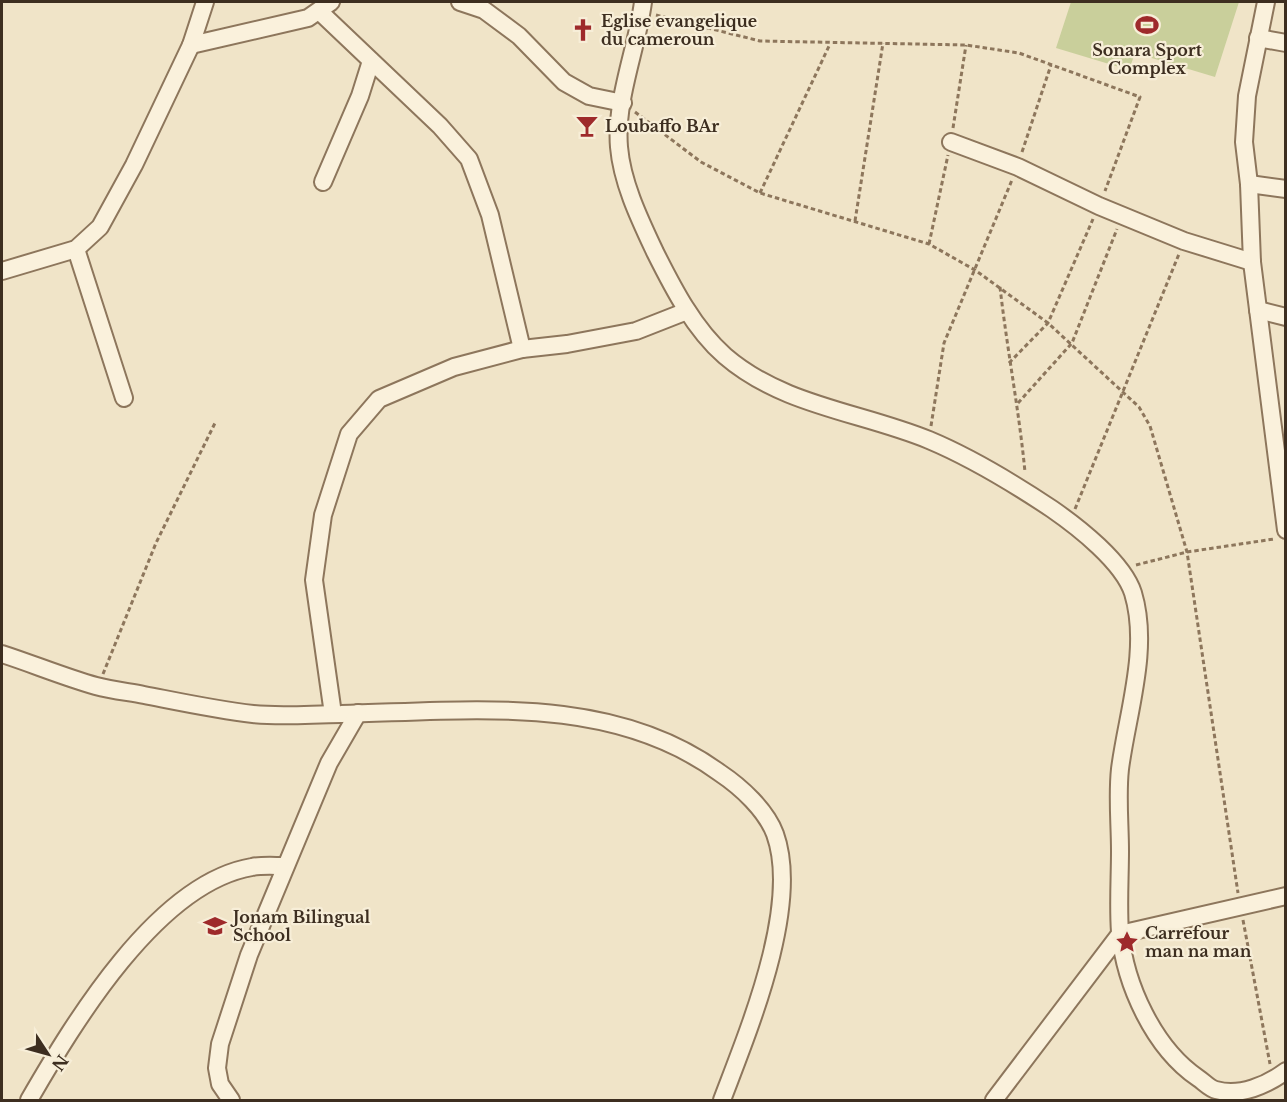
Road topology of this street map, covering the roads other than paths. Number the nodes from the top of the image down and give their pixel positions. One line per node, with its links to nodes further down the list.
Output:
1 (205, 2): 8 (street)
2 (460, 2): 10 (street)
3 (1266, 2): 6 (street)
4 (325, 6): 8 (street); 9 (street)
5 (643, 7): 10 (street)
6 (1258, 38): 7 (street); 13 (street)
7 (1286, 43)
8 (190, 45): 15 (street)
9 (371, 61): 12 (street); 21 (street)
10 (623, 103): 19 (street)
11 (951, 142): 16 (street)
12 (323, 183)
13 (1249, 184): 14 (street); 16 (street)
14 (1286, 189)
15 (76, 249): 17 (street); 22 (street)
16 (1252, 262): 18 (street)
17 (2, 271)
18 (1258, 310): 20 (street); 23 (street)
19 (687, 311): 21 (street); 29 (street)
20 (1286, 317)
21 (522, 349): 26 (street)
22 (124, 398)
23 (1280, 534)
24 (2, 654): 26 (street)
25 (358, 713): 26 (street); 27 (street); 34 (street)
26 (333, 714)
27 (285, 866): 32 (street); 33 (street)
28 (1286, 896): 29 (street)
29 (1120, 934): 31 (street); 35 (street)
30 (1279, 1076): 31 (street)
31 (1222, 1095)
32 (29, 1101)
33 (231, 1101)
34 (722, 1101)
35 (994, 1101)

